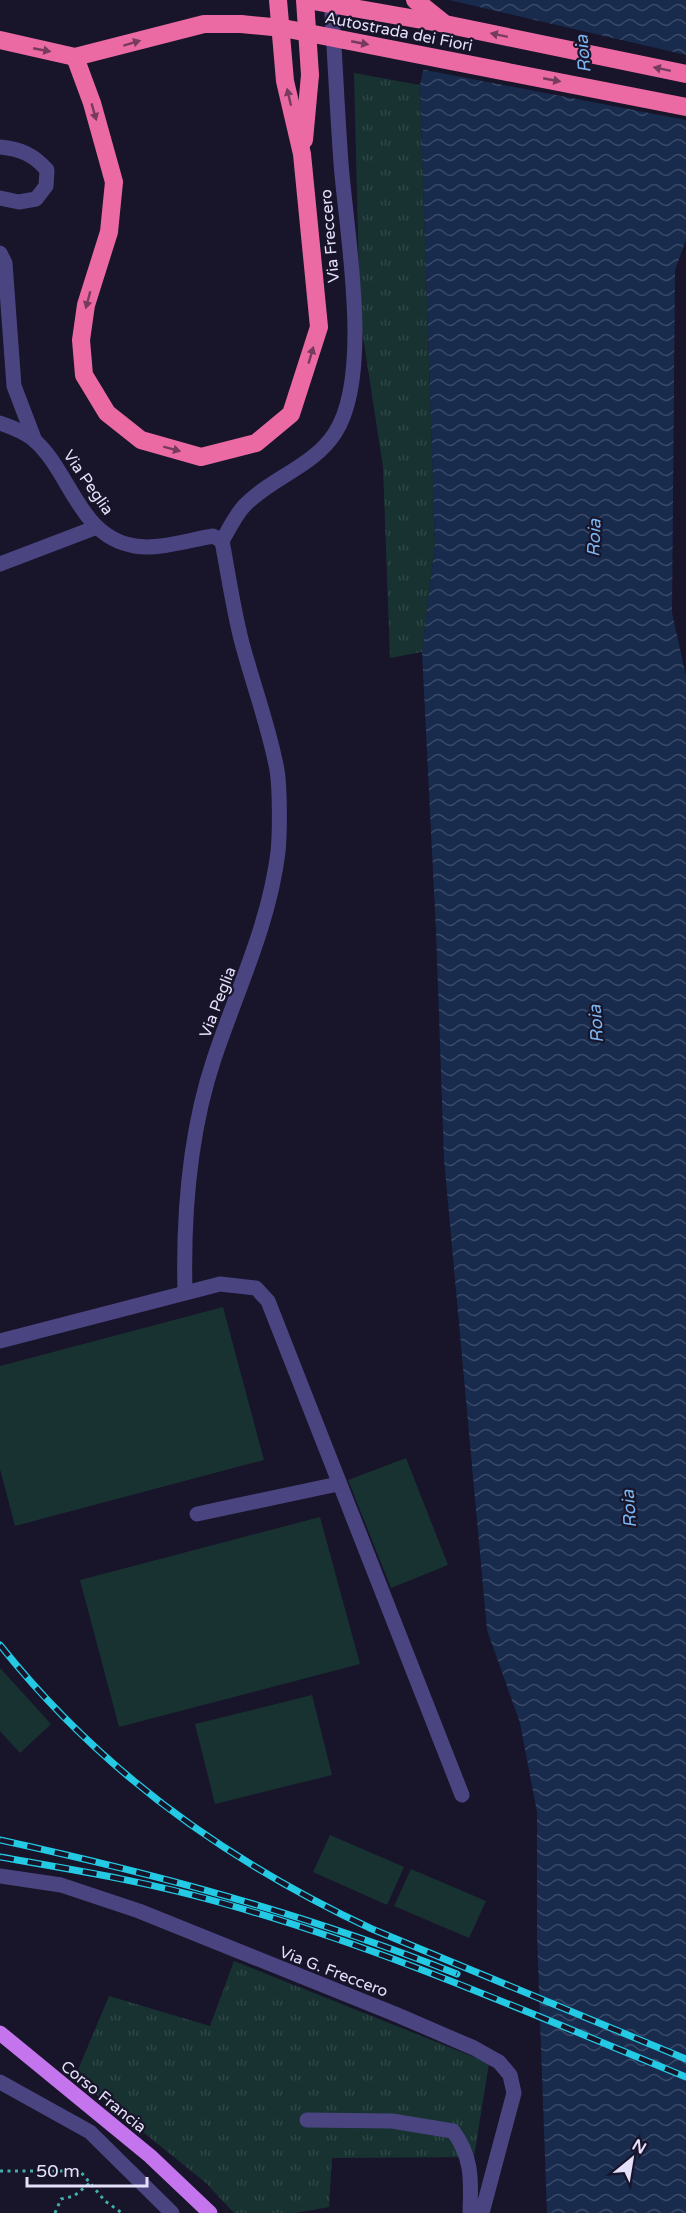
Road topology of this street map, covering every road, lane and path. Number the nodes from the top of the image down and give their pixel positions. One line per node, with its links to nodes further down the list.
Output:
1 (278, 0): 11 (highway, one-way to 1)
2 (306, 0): 5 (highway, Autostrada dei Fiori, bridge); 11 (highway)
3 (332, 0): 17 (street, Via Freccero)
4 (415, 0): 5 (highway)
5 (444, 24): 8 (highway, Autostrada dei Fiori, one-way to 5)
6 (3, 44): 7 (highway, Autostrada dei Fiori, one-way to 7)
7 (75, 57): 9 (highway, Autostrada dei Fiori, one-way to 9, bridge); 11 (highway, one-way to 11)
8 (686, 74)
9 (686, 107)
10 (0, 147): 12 (street)
11 (302, 154)
12 (0, 198)
13 (0, 253): 15 (street)
14 (0, 423): 15 (street)
15 (34, 441): 16 (street, Via Peglia)
16 (97, 527): 17 (street, Via Peglia); 18 (street)
17 (222, 541): 19 (street, Via Peglia)
18 (0, 564)
19 (185, 1292): 20 (street); 21 (street)
20 (0, 1341)
21 (338, 1484): 22 (street); 23 (street)
22 (197, 1514)
23 (462, 1795)
24 (0, 1876): 35 (street, Via G. Freccero)
25 (0, 2033): 33 (main road, Corso Francia)
26 (0, 2082): 32 (street)
27 (307, 2120): 34 (street)
28 (0, 2171): 29 (path)
29 (90, 2182): 30 (path); 31 (path)
30 (55, 2213)
31 (122, 2213)
32 (172, 2213)
33 (210, 2213)
34 (470, 2213)
35 (482, 2213)

